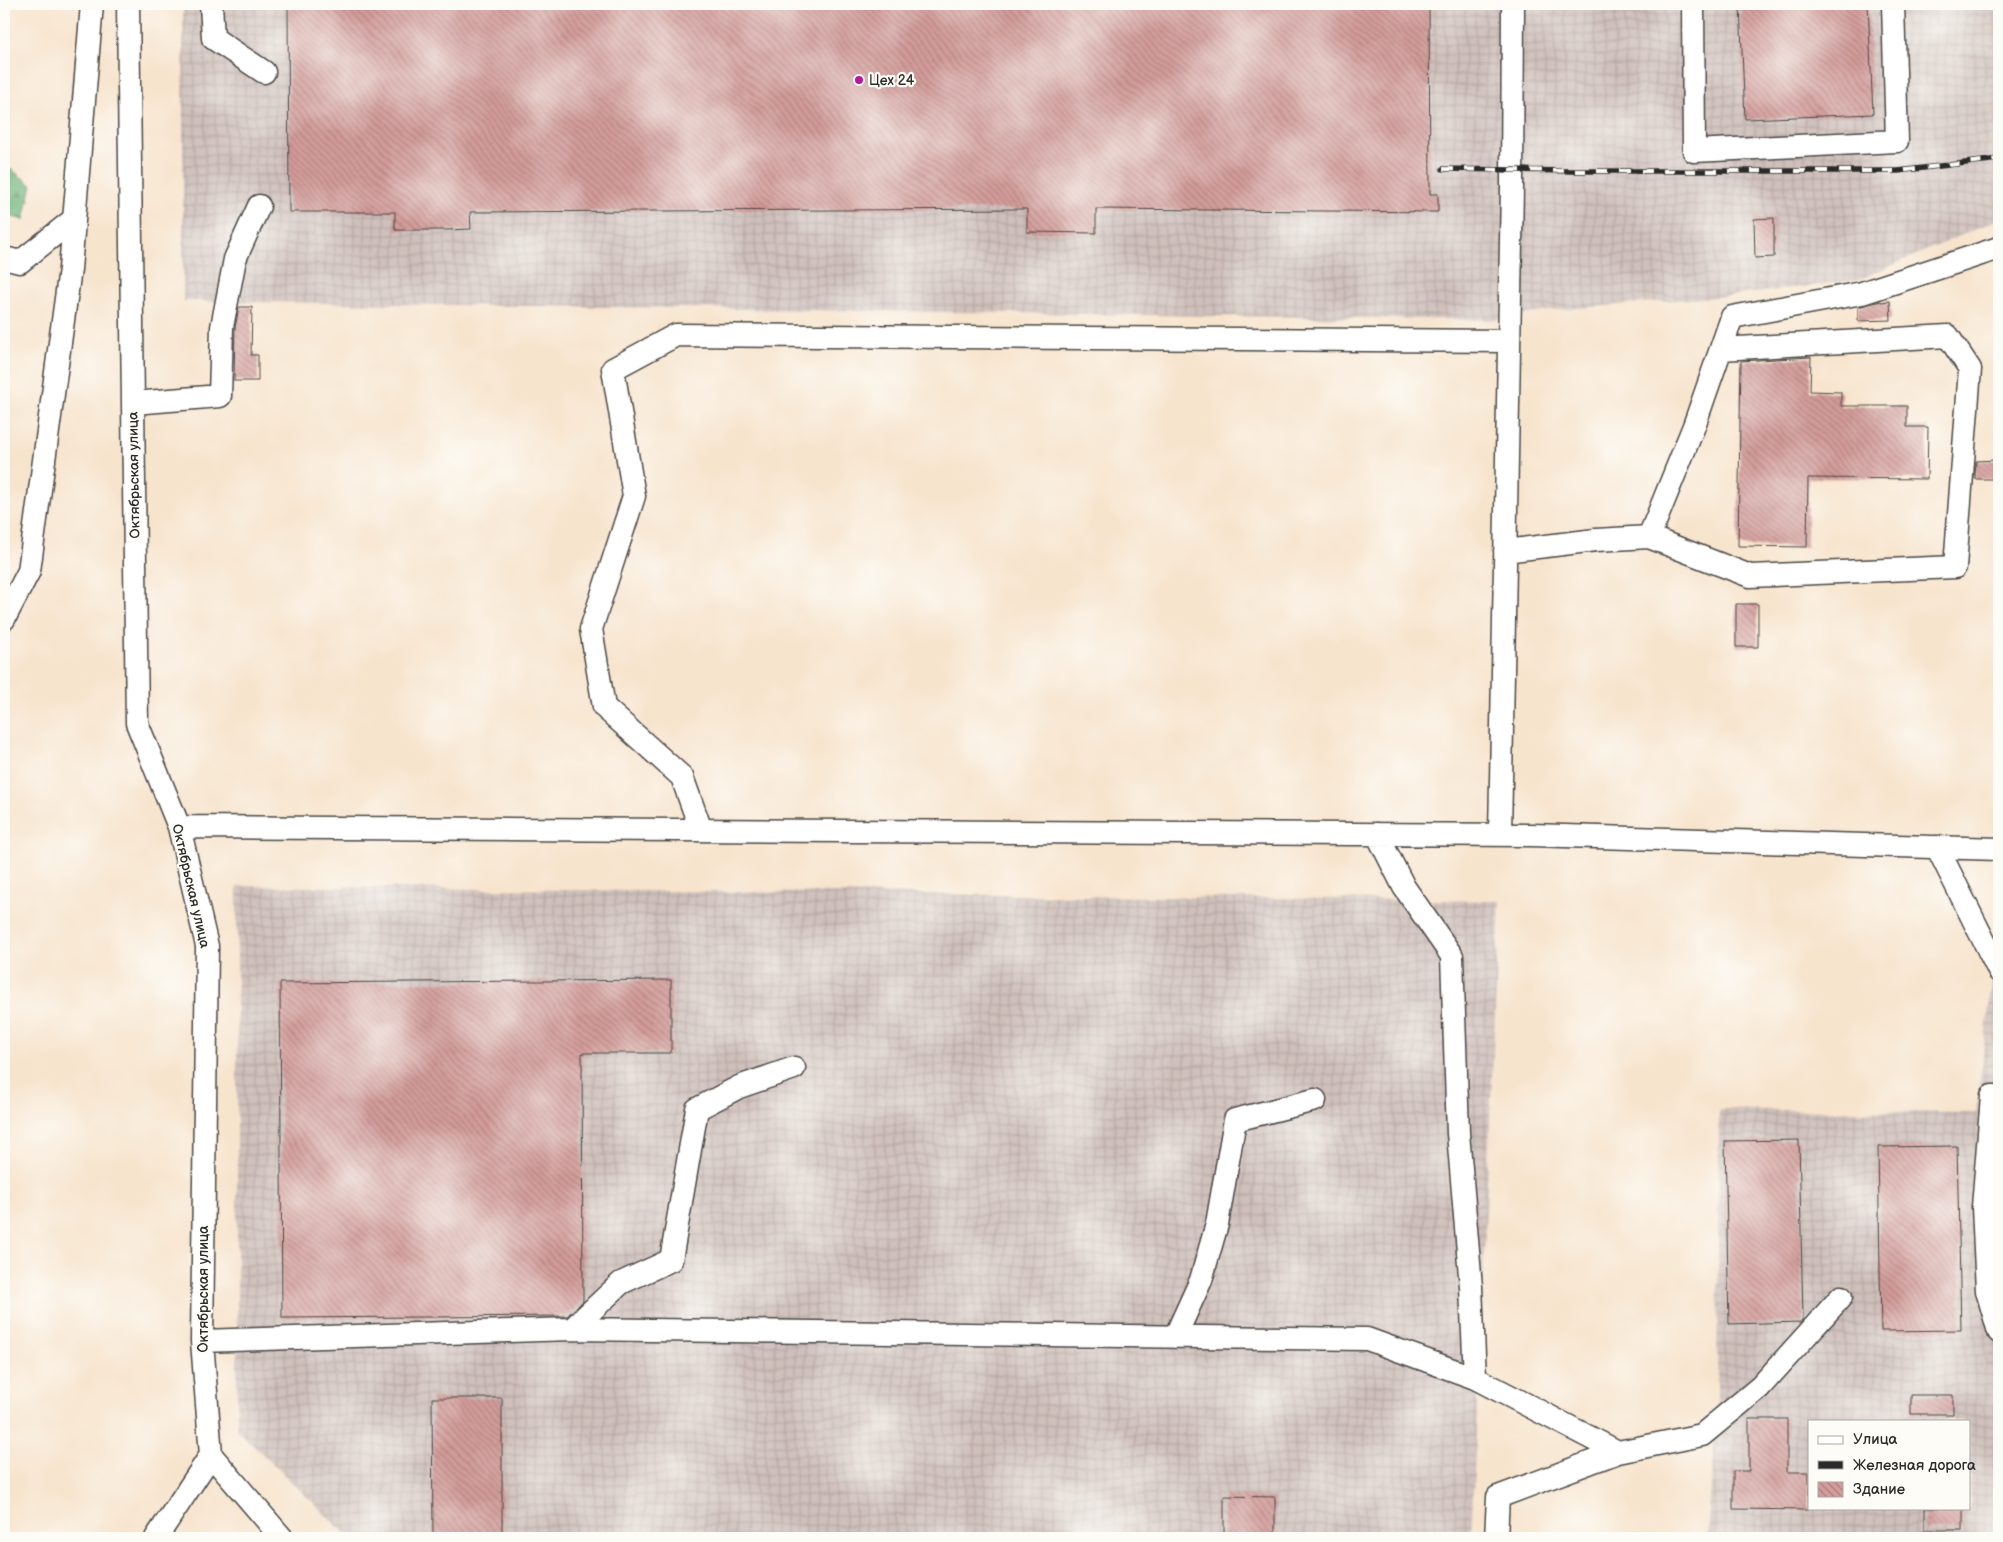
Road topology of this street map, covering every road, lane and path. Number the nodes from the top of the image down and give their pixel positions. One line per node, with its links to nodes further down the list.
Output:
1 (92, 4): 9 (street)
2 (128, 4): 14 (street, Октябрьская улица)
3 (211, 4): 7 (street)
4 (1513, 4): 12 (street)
5 (1693, 4): 6 (street)
6 (1894, 4)
7 (264, 72)
8 (259, 206): 14 (street)
9 (74, 220): 11 (street); 17 (street)
10 (1999, 248): 13 (street)
11 (4, 258)
12 (1509, 340): 16 (street); 19 (street)
13 (1721, 349): 15 (street); 15 (street)
14 (133, 403): 18 (street, Октябрьская улица)
15 (1649, 537): 16 (street)
16 (1505, 551): 21 (street)
17 (4, 619)
18 (180, 827): 19 (street); 32 (street, Октябрьская улица)
19 (701, 830): 20 (street)
20 (1377, 834): 21 (street); 33 (street)
21 (1500, 835): 22 (street)
22 (1937, 847): 23 (street); 24 (street)
23 (1999, 849)
24 (1999, 971)
25 (794, 1068): 29 (street)
26 (1999, 1096): 30 (street)
27 (1316, 1100): 31 (street)
28 (1841, 1297): 34 (street)
29 (572, 1330): 31 (street); 32 (street)
30 (1999, 1332)
31 (1175, 1337): 33 (street)
32 (202, 1341): 35 (street, Октябрьская улица)
33 (1475, 1378): 34 (street)
34 (1618, 1452): 38 (street)
35 (211, 1456): 36 (street); 37 (street)
36 (156, 1538)
37 (282, 1538)
38 (1496, 1538)

